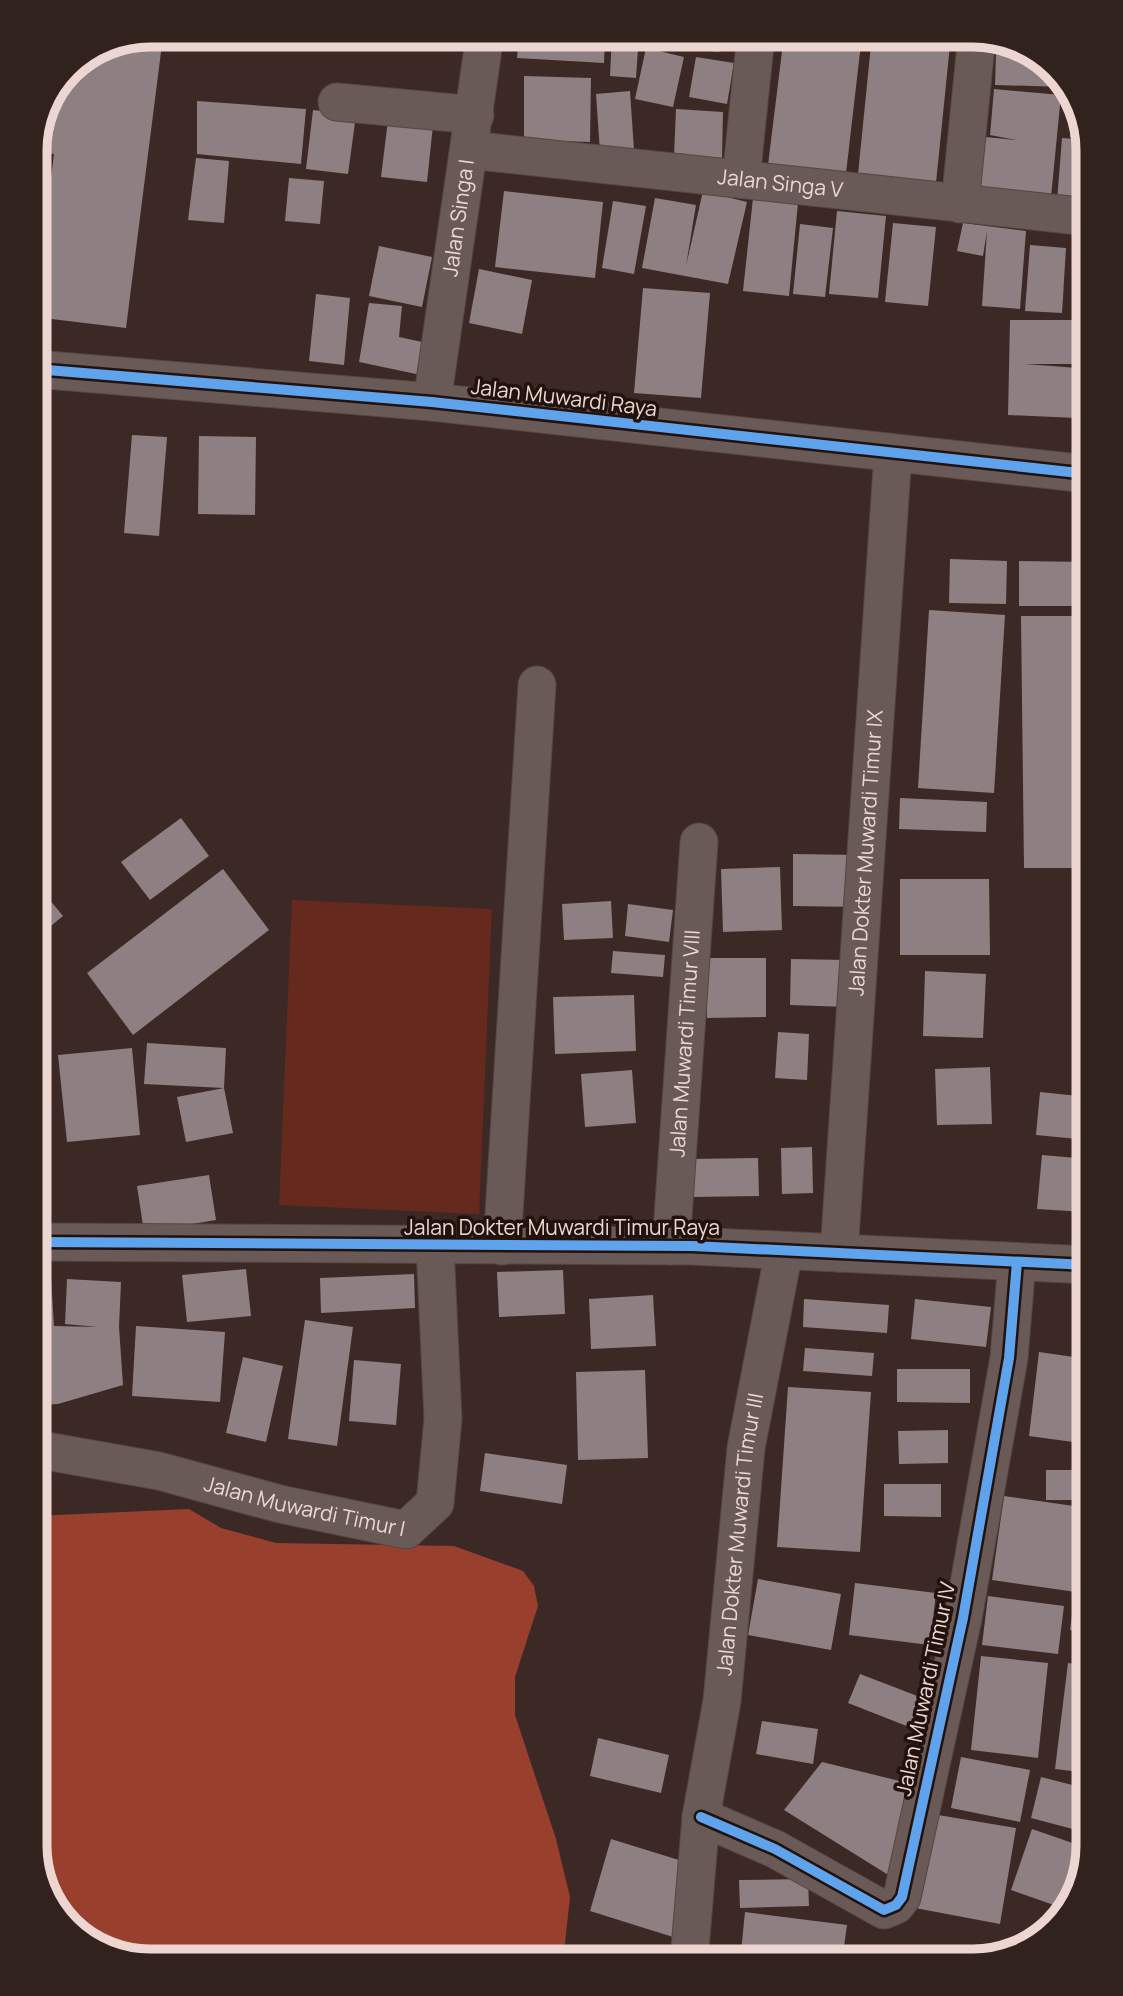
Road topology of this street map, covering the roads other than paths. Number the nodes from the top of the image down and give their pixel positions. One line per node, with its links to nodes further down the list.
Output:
1 (483, 47): 5 (street, Jalan Singa I)
2 (755, 47): 6 (street)
3 (976, 47): 7 (street)
4 (337, 102): 5 (street, Jalan Singa V)
5 (472, 132): 6 (street, Jalan Singa V); 10 (street, Jalan Singa I)
6 (741, 179): 7 (street, Jalan Singa V)
7 (960, 204): 8 (street, Jalan Singa V)
8 (1076, 216)
9 (47, 370): 10 (street, Jalan Muwardi Raya)
10 (432, 402): 11 (street, Jalan Muwardi Raya)
11 (893, 453): 12 (street, Jalan Muwardi Raya); 20 (street, Jalan Dokter Muwardi Timur IX)
12 (1076, 473)
13 (537, 685): 17 (street)
14 (699, 842): 18 (street, Jalan Muwardi Timur VIII)
15 (47, 1242): 16 (street, Jalan Dokter Muwardi Timur Raya)
16 (435, 1246): 17 (street, Jalan Dokter Muwardi Timur Raya); 23 (street, Jalan Muwardi Timur I)
17 (502, 1246): 18 (street, Jalan Dokter Muwardi Timur Raya)
18 (671, 1247): 19 (street, Jalan Dokter Muwardi Timur Raya)
19 (785, 1251): 20 (street, Jalan Dokter Muwardi Timur Raya); 24 (street, Jalan Dokter Muwardi Timur III)
20 (839, 1253): 21 (street, Jalan Dokter Muwardi Timur Raya)
21 (1017, 1262): 22 (street, Jalan Dokter Muwardi Timur Raya); 24 (street, Jalan Muwardi Timur IV)
22 (1076, 1264)
23 (47, 1450)
24 (701, 1817): 25 (street, Jalan Dokter Muwardi Timur III)
25 (690, 1949)

